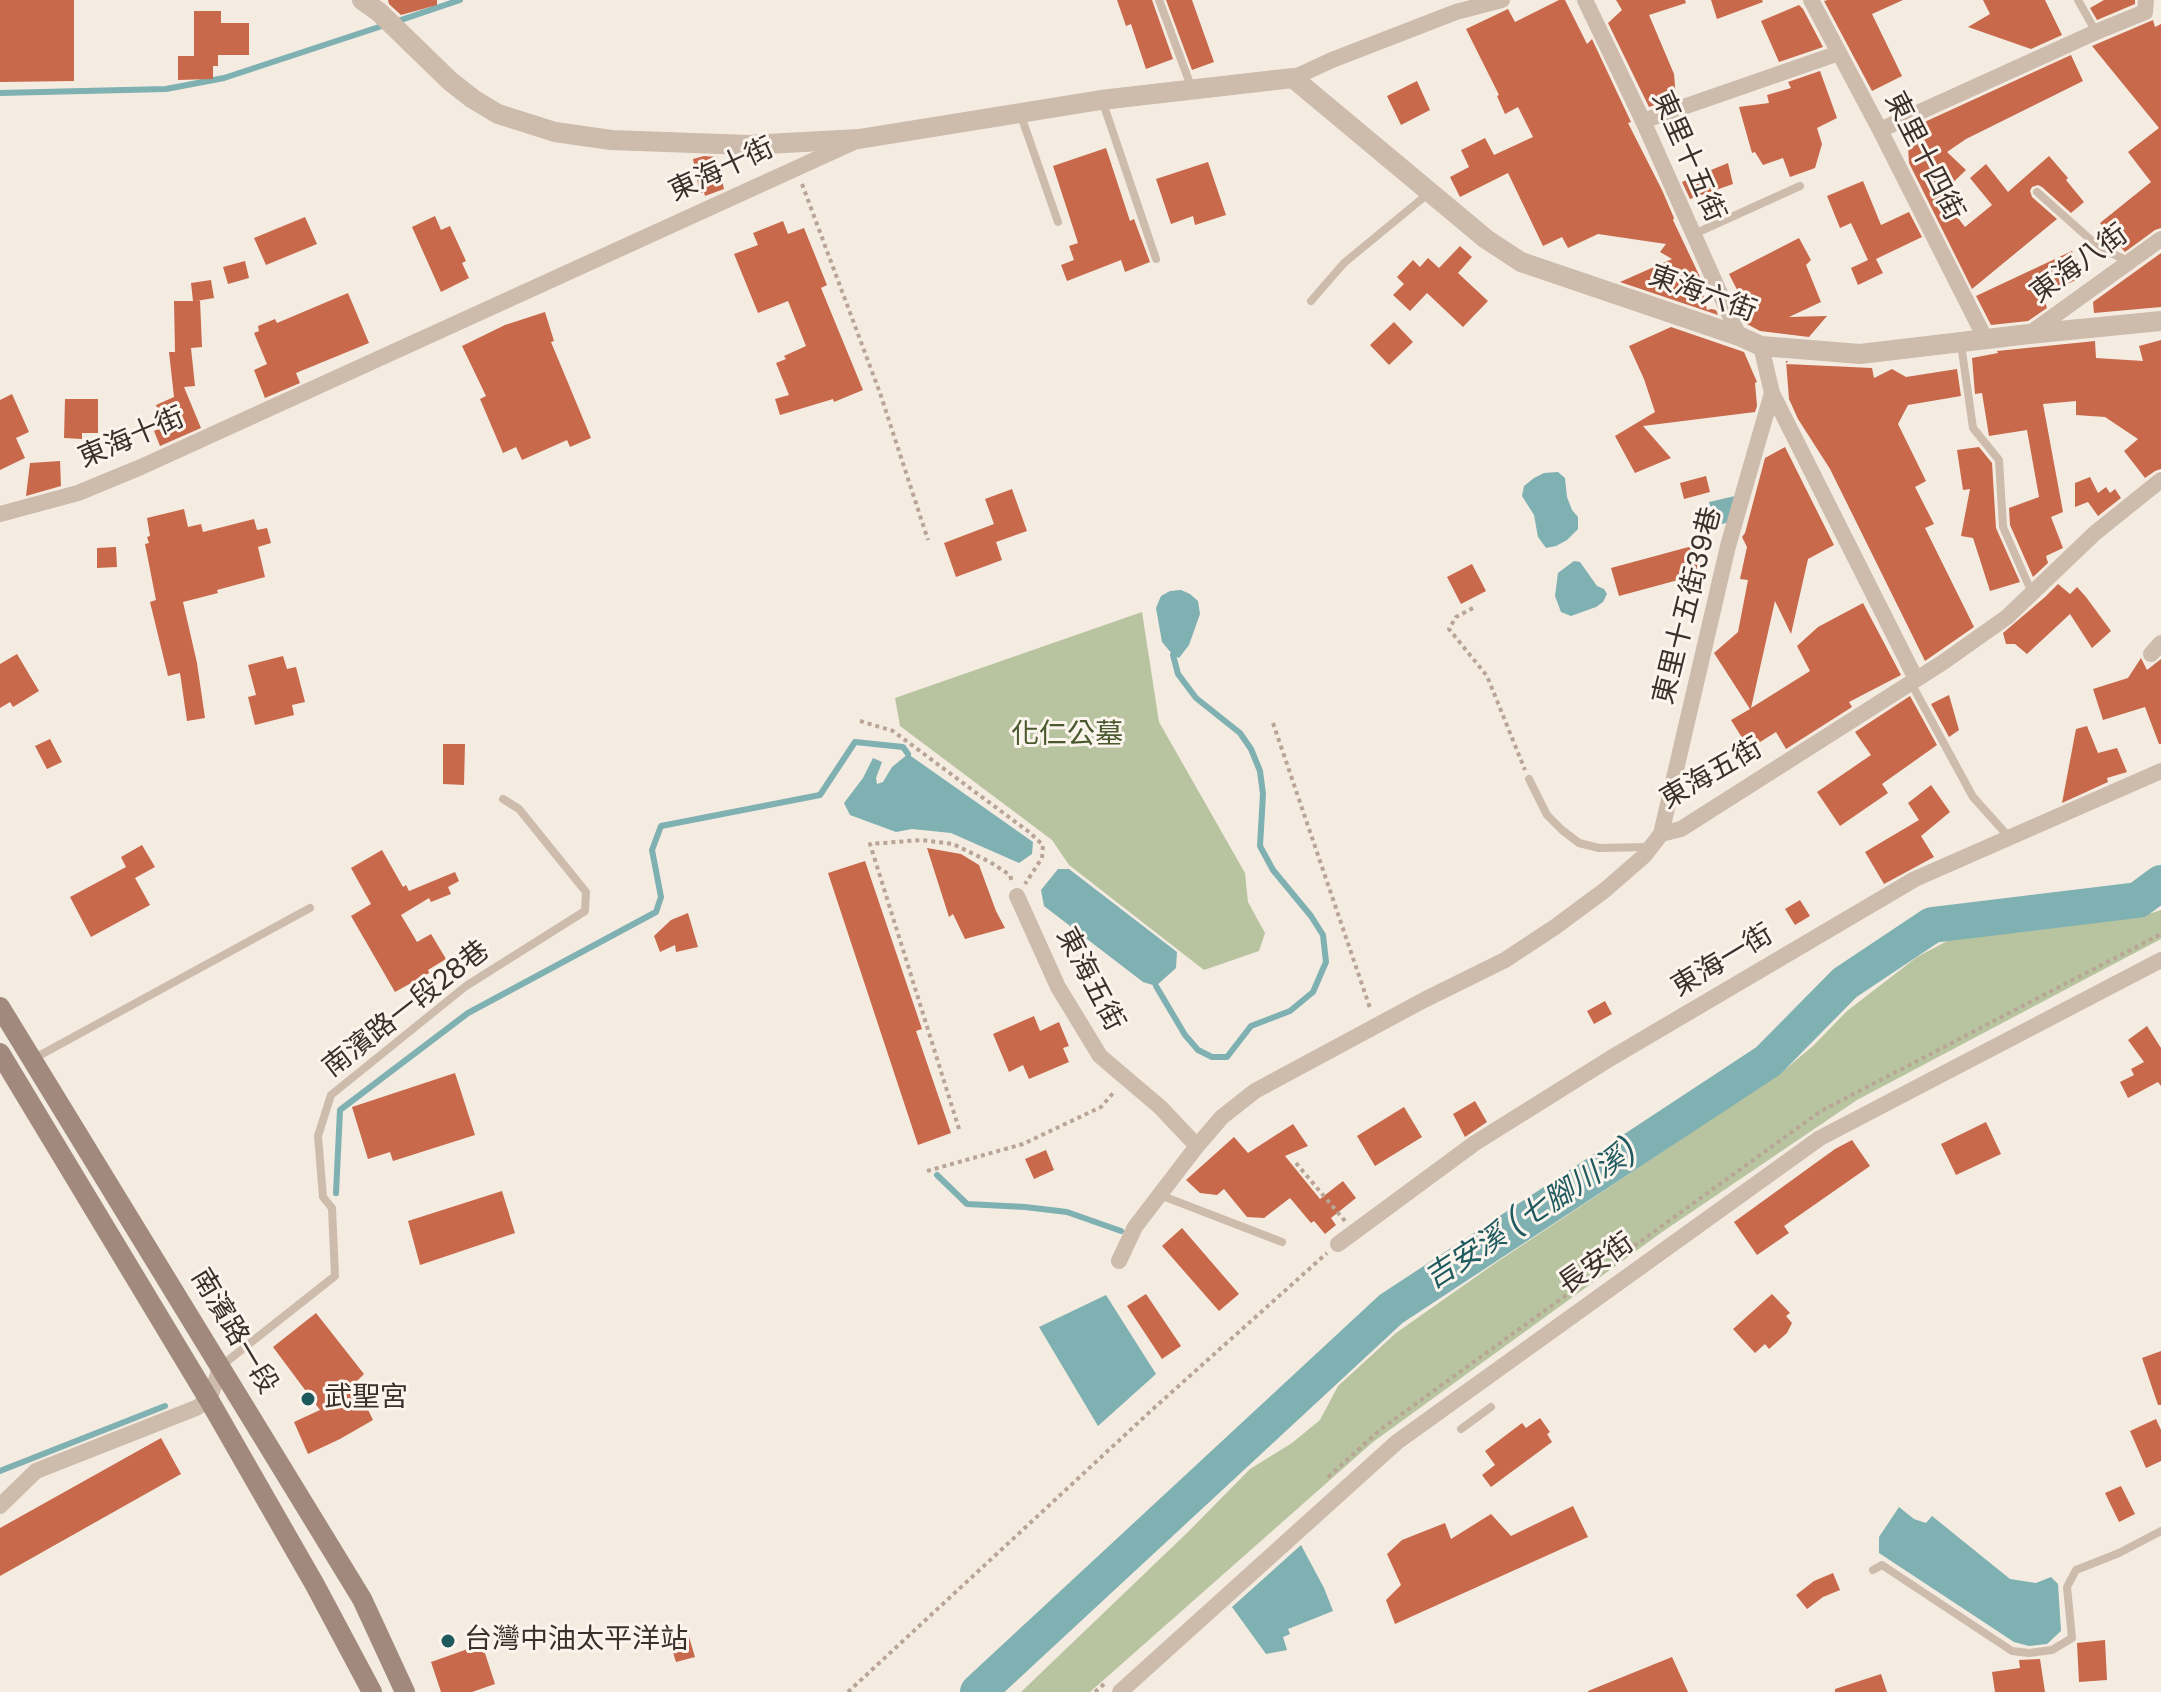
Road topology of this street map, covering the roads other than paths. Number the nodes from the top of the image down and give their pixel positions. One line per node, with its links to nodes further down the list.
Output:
1 (1159, 0): 11 (lane)
2 (1502, 0): 10 (street, 東海十街)
3 (1585, 0): 14 (street, 東里十五街)
4 (1811, 0): 9 (street, 東里十四街)
5 (2078, 0): 8 (lane)
6 (2151, 7): 8 (street)
7 (378, 13): 16 (street)
8 (2096, 32): 15 (street)
9 (1839, 53): 14 (street); 15 (street, 東里十四街)
10 (1293, 78): 11 (street, 東海十街); 19 (street, 東海六街)
11 (1192, 89): 12 (street, 東海十街)
12 (1101, 100): 13 (street, 東海十街); 23 (lane)
13 (1020, 113): 16 (street, 東海十街); 20 (lane)
14 (1643, 121): 21 (street, 東里十五街)
15 (1880, 130): 29 (street, 東里十四街)
16 (859, 139): 34 (street, 東海十街)
17 (1800, 186): 21 (lane)
18 (2037, 192): 24 (lane)
19 (1430, 193): 25 (lane); 28 (street, 東海六街)
20 (1058, 222)
21 (1694, 234): 28 (street, 東里十五街)
22 (2161, 239): 24 (street, 東海八街)
23 (1156, 259)
24 (2128, 261): 27 (street, 東海八街)
25 (1311, 301)
26 (2161, 321): 27 (street, 東海六街)
27 (2029, 334): 29 (street, 東海六街)
28 (1739, 336): 31 (street, 東海六街)
29 (1986, 340): 30 (street, 東海六街)
30 (1960, 343): 31 (street, 東海六街); 35 (lane)
31 (1761, 346): 32 (street)
32 (1772, 393): 36 (street); 41 (street, 東里十五街39巷)
33 (2161, 480): 35 (street, 東海五街)
34 (0, 514)
35 (2032, 593): 36 (street, 東海五街)
36 (1914, 681): 40 (lane); 41 (street, 東海五街)
37 (2161, 771): 40 (street, 東海一街)
38 (1529, 779): 41 (lane)
39 (503, 799): 53 (lane, 南濱路一段28巷)
40 (2010, 837): 51 (street, 東海一街)
41 (1656, 840): 48 (street, 東海五街)
42 (1017, 896): 48 (street, 東海五街)
43 (310, 908): 47 (lane)
44 (2161, 960): 62 (street, 長安街)
45 (0, 1007): 47 (main road, 南濱路一段)
46 (0, 1053): 54 (main road, 南濱路一段)
47 (32, 1059): 53 (main road, 南濱路一段)
48 (1197, 1146): 49 (street, 東海五街)
49 (1159, 1194): 50 (lane); 52 (street, 東海五街)
50 (1282, 1242)
51 (1338, 1244)
52 (1119, 1261)
53 (221, 1366): 54 (street); 61 (main road, 南濱路一段)
54 (209, 1400): 57 (street); 60 (main road, 南濱路一段)
55 (1491, 1407): 56 (lane)
56 (1461, 1429)
57 (0, 1506)
58 (2161, 1531): 59 (lane)
59 (1873, 1570)
60 (372, 1692)
61 (405, 1692)
62 (1120, 1692)

